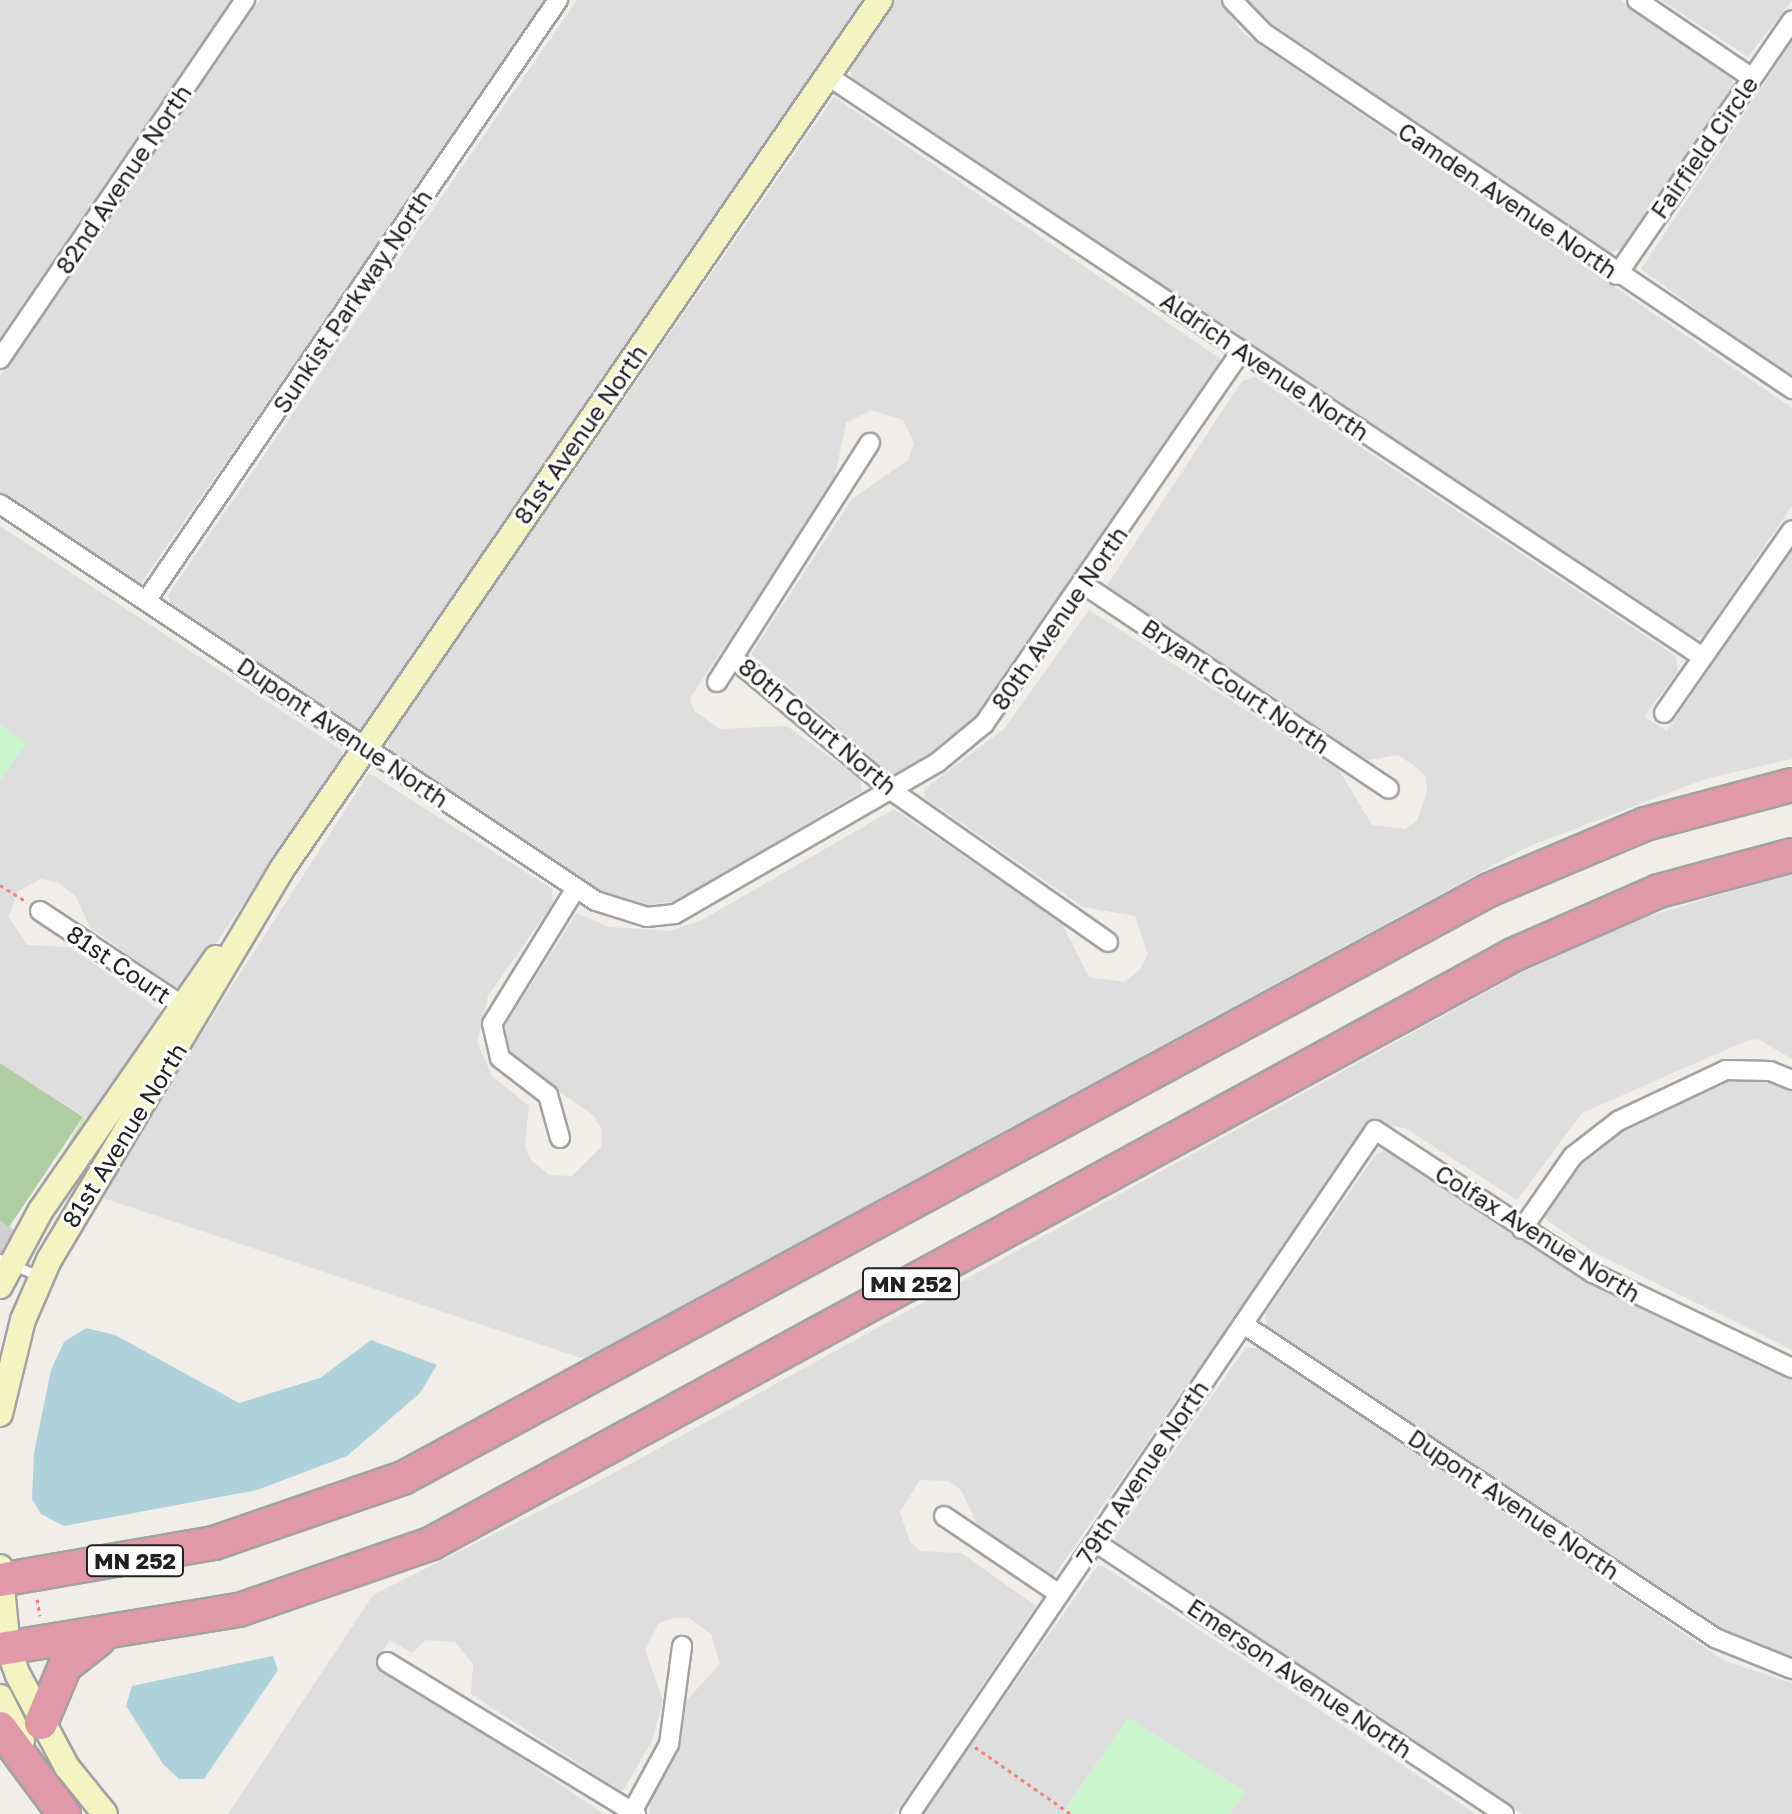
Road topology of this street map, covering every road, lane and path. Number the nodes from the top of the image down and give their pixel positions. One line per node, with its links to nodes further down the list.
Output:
1 (245, 0): 11 (street, 82nd Avenue North)
2 (558, 0): 17 (street, Sunkist Parkway North)
3 (880, 0): 7 (street, 81st Avenue North)
4 (1232, 0): 9 (street, Camden Avenue North)
5 (1637, 0): 8 (street)
6 (1792, 20): 8 (street, Fairfield Circle)
7 (828, 76): 10 (street, Aldrich Avenue North); 22 (street, 81st Avenue North)
8 (1752, 78): 9 (street, Fairfield Circle)
9 (1617, 275): 12 (street, Camden Avenue North)
10 (1241, 351): 16 (street, 80th Avenue North); 18 (street, Aldrich Avenue North)
11 (0, 359)
12 (1792, 389)
13 (870, 443): 19 (street, 80th Court North)
14 (0, 504): 17 (street, Dupont Avenue North)
15 (1792, 530): 18 (street)
16 (1083, 584): 24 (street, Bryant Court North); 25 (street, 80th Avenue North)
17 (146, 601): 22 (street, Dupont Avenue North)
18 (1701, 656): 21 (street)
19 (733, 658): 20 (street); 25 (street, 80th Court North)
20 (717, 682)
21 (1664, 713)
22 (364, 746): 28 (street, Dupont Avenue North); 32 (street, 81st Avenue North)
23 (1792, 785): 45 (highway, MN 252)
24 (1389, 789)
25 (891, 790): 29 (street, 80th Avenue North); 31 (street, 80th Court North)
26 (1792, 855): 49 (highway, MN 252)
27 (0, 885): 30 (path)
28 (576, 888): 29 (street, Dupont Avenue North); 35 (street)
29 (699, 904)
30 (40, 911): 32 (street, 81st Court)
31 (1108, 942)
32 (189, 1010): 37 (street, 81st Avenue North); 38 (street, 81st Avenue North)
33 (1792, 1080): 36 (street)
34 (1375, 1130): 36 (street, Colfax Avenue North); 39 (street, 79th Avenue North)
35 (560, 1138)
36 (1522, 1229): 40 (street, Colfax Avenue North)
37 (4, 1270): 38 (lane)
38 (41, 1277): 41 (street, 81st Avenue North)
39 (1243, 1324): 43 (street, 79th Avenue North); 53 (street, Dupont Avenue North)
40 (1792, 1368)
41 (0, 1414)
42 (944, 1516): 46 (street)
43 (1095, 1542): 46 (street, 79th Avenue North); 63 (street, Emerson Avenue North)
44 (0, 1567): 45 (street)
45 (0, 1580): 51 (street)
46 (1059, 1594): 57 (street, 79th Avenue North)
47 (37, 1599): 48 (path)
48 (40, 1616)
49 (101, 1638): 51 (highway, MN 252); 55 (highway)
50 (682, 1646): 58 (street)
51 (4, 1649): 55 (street)
52 (387, 1662): 58 (street)
53 (1792, 1669)
54 (0, 1697): 59 (street)
55 (41, 1723): 60 (street)
56 (0, 1728): 59 (highway)
57 (962, 1738): 61 (street, 79th Avenue North); 62 (path)
58 (633, 1813)
59 (66, 1814)
60 (105, 1814)
61 (910, 1814)
62 (1071, 1814)
63 (1504, 1814)

